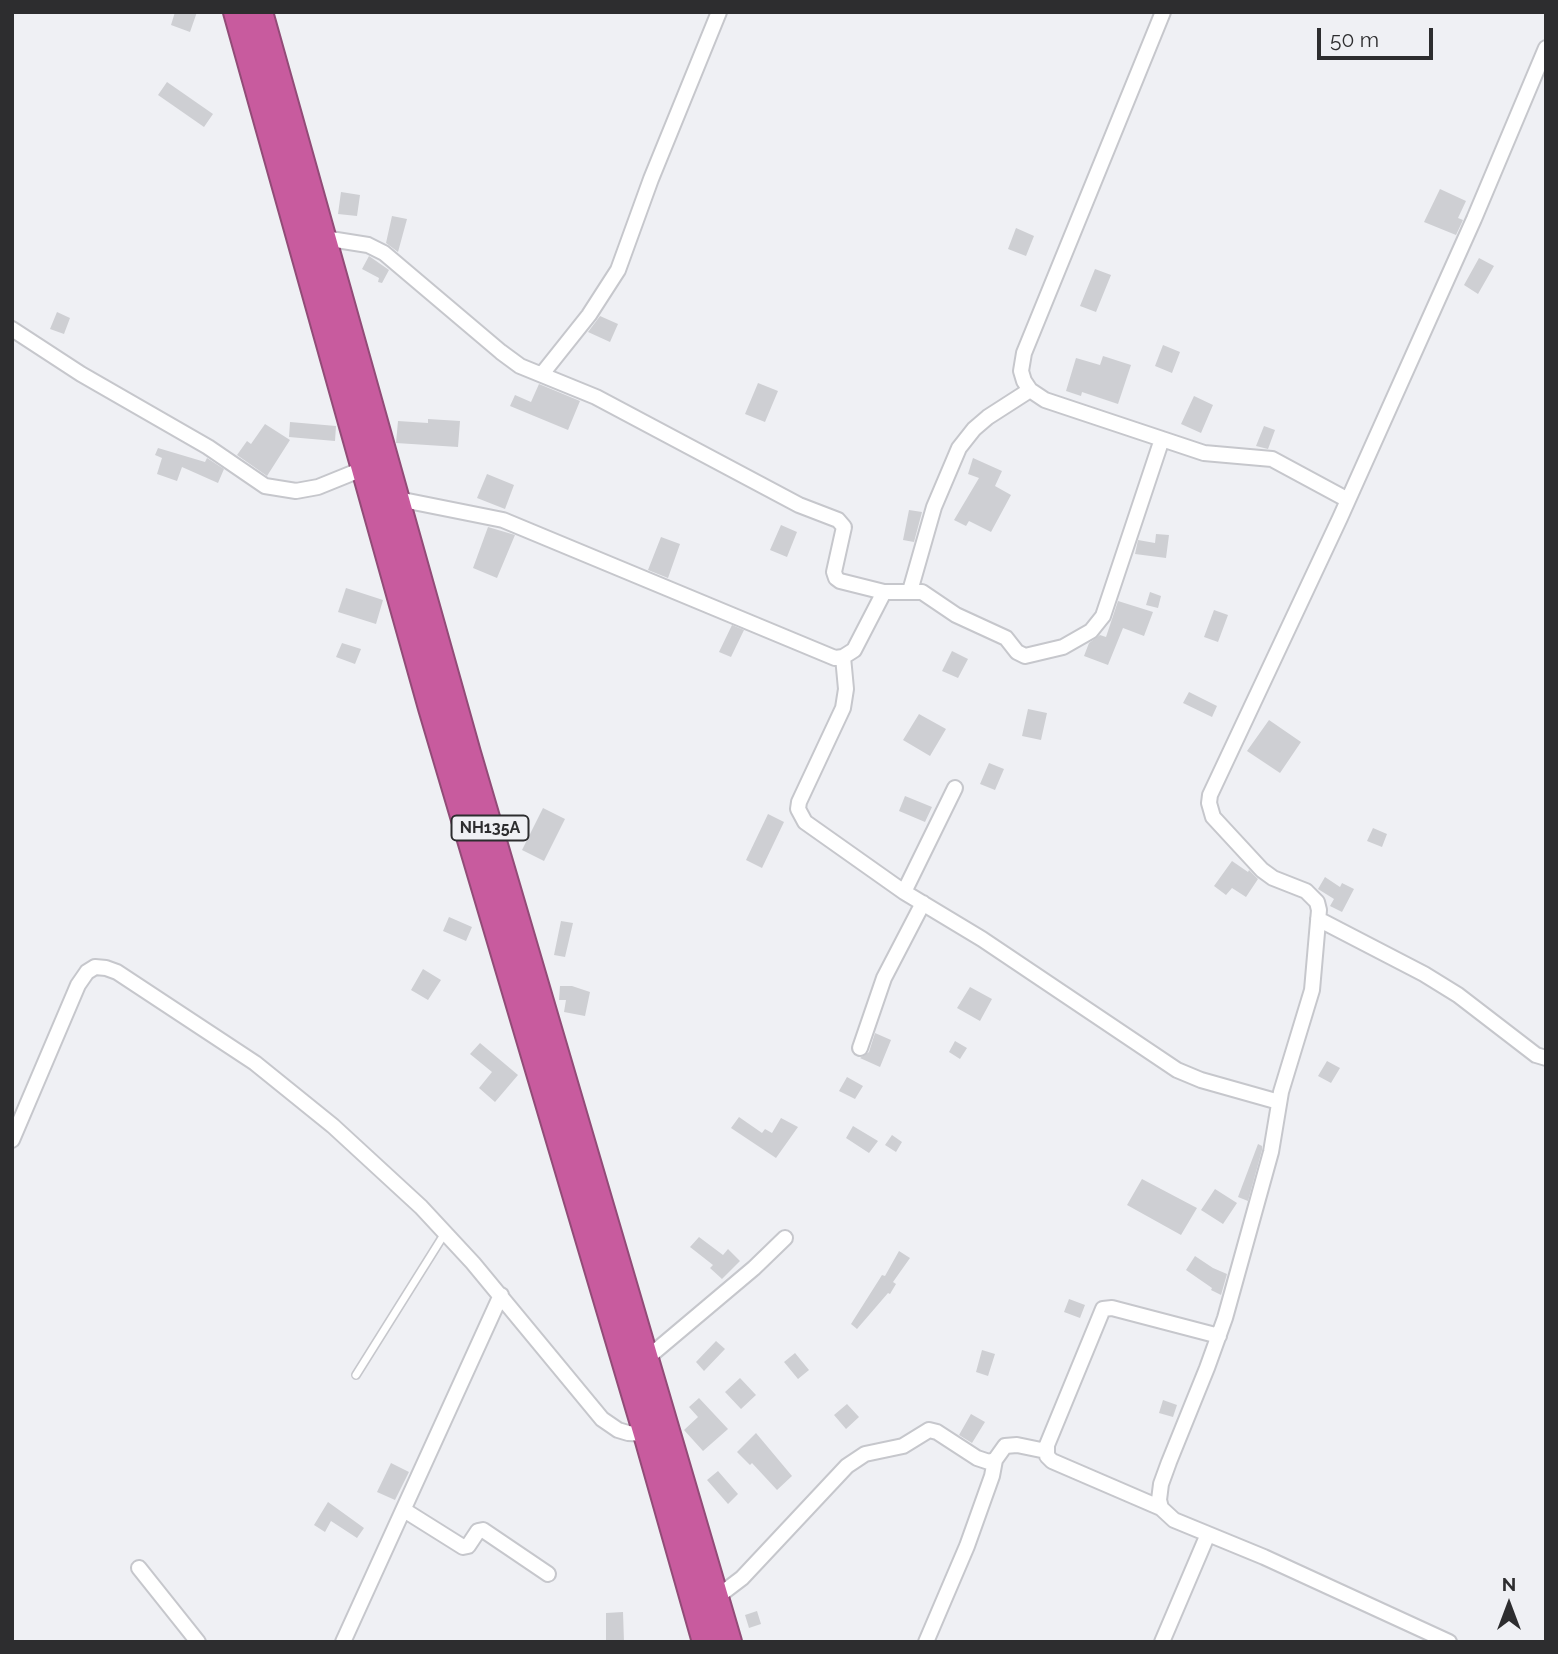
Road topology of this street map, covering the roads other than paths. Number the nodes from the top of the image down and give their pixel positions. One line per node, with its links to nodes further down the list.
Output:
1 (236, 12): 11 (highway, NH135A)
2 (260, 12): 6 (highway, NH135A)
3 (719, 12): 8 (street)
4 (1163, 12): 9 (street)
5 (1546, 48): 13 (street)
6 (324, 238): 8 (street); 12 (highway, NH135A)
7 (12, 329): 11 (street)
8 (542, 374): 15 (street)
9 (1030, 390): 10 (street); 14 (street)
10 (1162, 439): 13 (street); 14 (street)
11 (365, 468): 31 (highway, NH135A)
12 (398, 499): 16 (street); 29 (highway, NH135A)
13 (1348, 500): 20 (street)
14 (910, 591): 15 (street)
15 (884, 592): 16 (street)
16 (843, 657): 18 (street)
17 (955, 788): 18 (street)
18 (904, 892): 19 (street)
19 (923, 903): 21 (street); 23 (street)
20 (1318, 919): 22 (street); 23 (street)
21 (860, 1048)
22 (1546, 1058)
23 (1279, 1101): 28 (street)
24 (12, 1140): 25 (street)
25 (445, 1233): 27 (street); 30 (lane)
26 (785, 1238): 29 (street)
27 (502, 1295): 31 (street); 35 (street)
28 (1219, 1335): 32 (street); 34 (street)
29 (646, 1359): 39 (highway, NH135A)
30 (356, 1375)
31 (646, 1434): 42 (highway, NH135A)
32 (1046, 1451): 33 (street); 34 (street)
33 (995, 1460): 39 (street); 44 (street)
34 (1161, 1508): 36 (street)
35 (404, 1510): 38 (street); 41 (street)
36 (1208, 1534): 45 (street); 46 (street)
37 (139, 1568): 40 (street)
38 (548, 1574)
39 (717, 1597): 43 (highway, NH135A)
40 (198, 1642)
41 (343, 1642)
42 (705, 1642)
43 (729, 1642)
44 (926, 1642)
45 (1162, 1642)
46 (1449, 1642)

